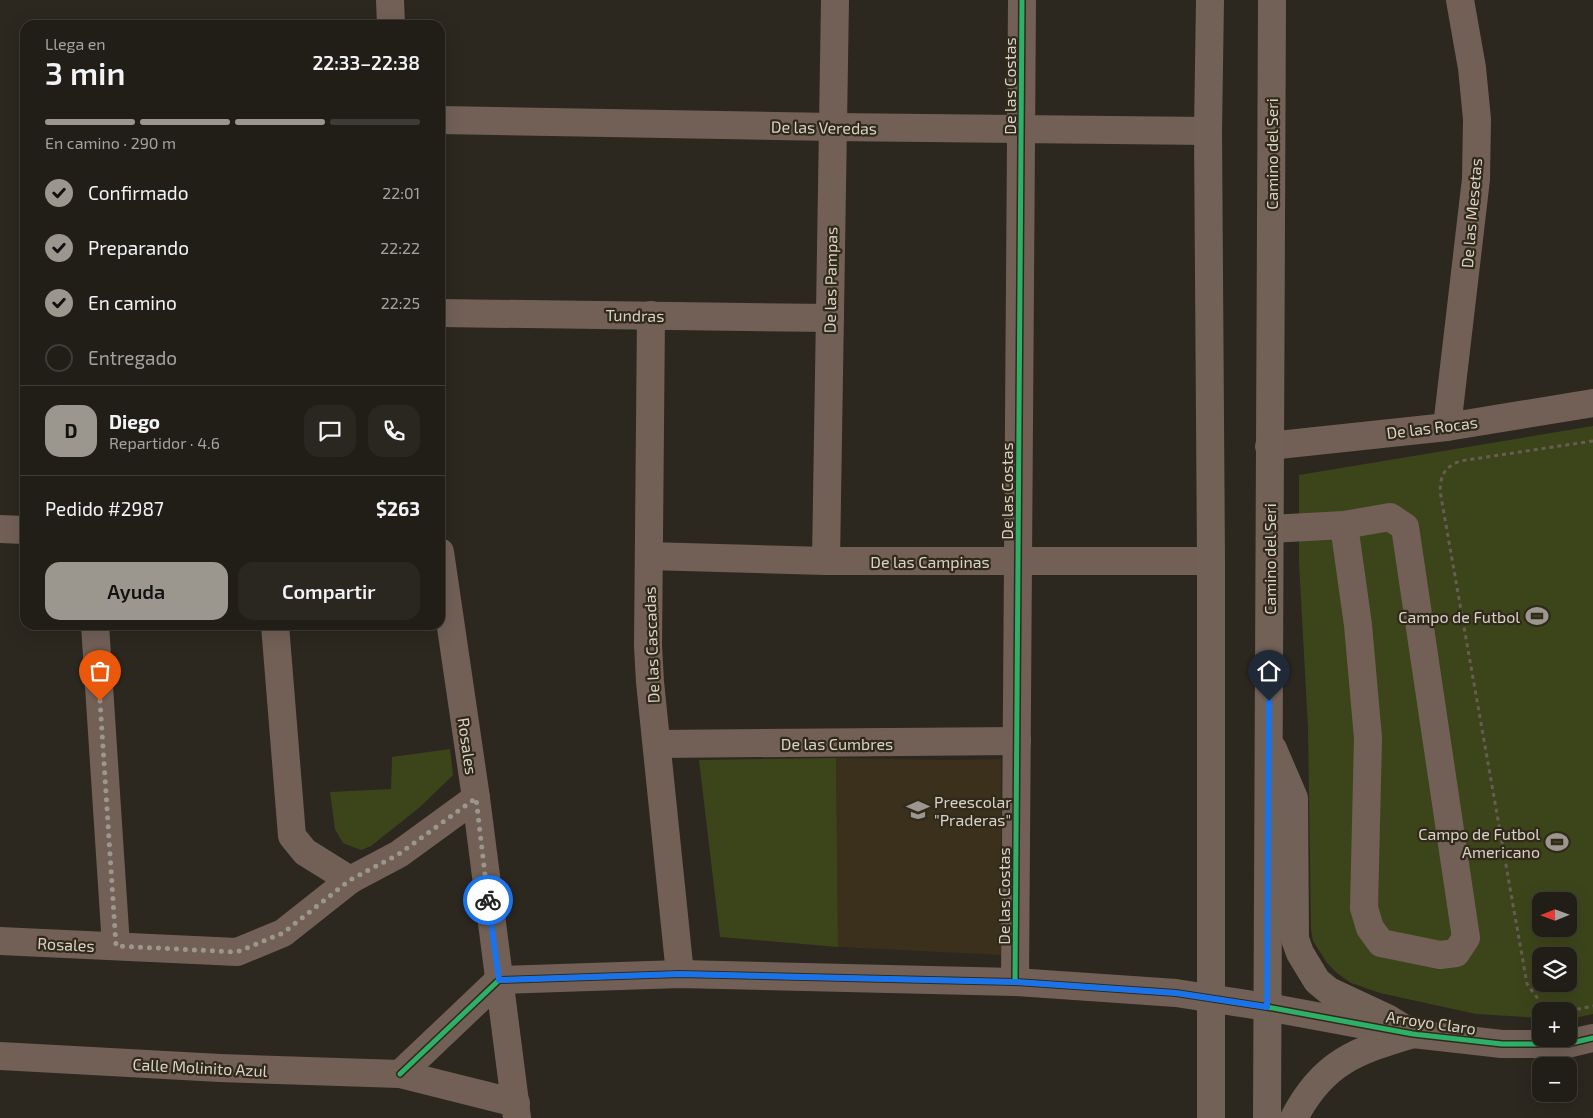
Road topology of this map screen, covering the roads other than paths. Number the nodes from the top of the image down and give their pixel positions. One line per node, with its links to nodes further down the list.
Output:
1 (390, 0): 7 (street)
2 (835, 0): 9 (street, De las Pampas)
3 (1022, 0): 10 (street, De las Costas)
4 (1210, 0): 11 (main road)
5 (1272, 0): 17 (main road, Camino del Seri)
6 (1460, 0): 16 (street, De las Mesetas)
7 (391, 20)
8 (445, 120): 9 (street, De las Veredas)
9 (833, 127): 10 (street, De las Veredas); 14 (street, De las Pampas)
10 (1021, 129): 11 (street, De las Veredas); 24 (street, De las Costas)
11 (1208, 131): 25 (main road)
12 (445, 313): 13 (street, Tundras)
13 (652, 316): 14 (street, Tundras); 22 (street, De las Cascadas)
14 (830, 318): 23 (street, De las Pampas)
15 (1593, 403): 16 (street, De las Rocas)
16 (1447, 427): 17 (street, De las Rocas)
17 (1269, 446): 20 (main road, Camino del Seri)
18 (1344, 525): 18 (street); 20 (street)
19 (0, 529): 21 (street)
20 (1270, 529): 29 (main road, Camino del Seri)
21 (20, 530)
22 (649, 556): 23 (street, De las Campinas); 31 (street, De las Cascadas)
23 (826, 560): 24 (street, De las Campinas)
24 (1018, 561): 25 (street, De las Campinas); 30 (street, De las Costas)
25 (1211, 561): 39 (main road)
26 (445, 586): 32 (street, Rosales)
27 (95, 630): 35 (street)
28 (274, 630): 33 (street)
29 (1269, 739): 40 (main road, Camino del Seri); 41 (main road)
30 (1017, 741): 31 (street, De las Cumbres); 38 (street, De las Costas)
31 (657, 744): 36 (street, De las Cascadas)
32 (476, 798): 33 (street, Rosales); 37 (street, Rosales)
33 (350, 880): 35 (street, Rosales)
34 (0, 941): 35 (street, Rosales)
35 (116, 946)
36 (680, 974): 37 (street, Arroyo Claro); 38 (street, Arroyo Claro)
37 (499, 980): 44 (street); 45 (street, Rosales)
38 (1015, 982): 39 (street, Arroyo Claro)
39 (1211, 998): 40 (street, Arroyo Claro); 46 (main road)
40 (1267, 1007): 41 (street, Arroyo Claro); 47 (main road, Camino del Seri)
41 (1413, 1034): 42 (street, Arroyo Claro); 48 (main road)
42 (1593, 1038)
43 (0, 1056): 44 (street, Calle Molinito Azul)
44 (400, 1074): 45 (street, Calle Molinito Azul)
45 (517, 1110)
46 (1211, 1118)
47 (1267, 1118)
48 (1294, 1118)

